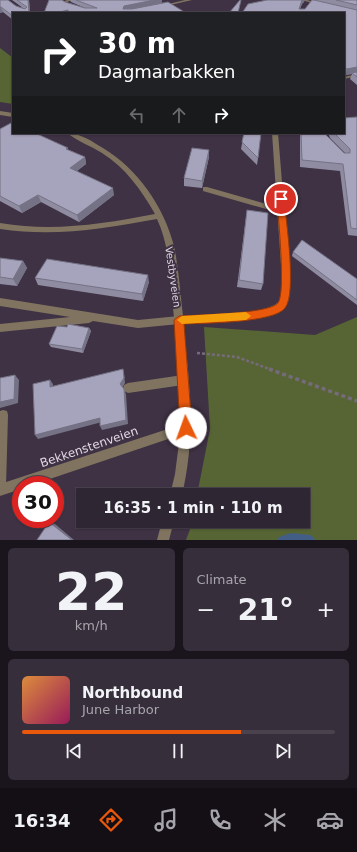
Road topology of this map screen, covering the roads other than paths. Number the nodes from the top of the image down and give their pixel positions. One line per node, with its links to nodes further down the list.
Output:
1 (71, 0): 4 (street)
2 (190, 0): 9 (street)
3 (303, 0): 5 (street)
4 (62, 1): 6 (street)
5 (310, 2): 7 (street); 8 (street)
6 (70, 5)
7 (325, 5)
8 (304, 6)
9 (160, 7)
10 (357, 75): 11 (street)
11 (345, 78)
12 (0, 113): 13 (street)
13 (12, 115)
14 (72, 134): 18 (street, Vestbyveien)
15 (275, 134): 17 (street)
16 (205, 189): 17 (street)
17 (282, 211): 22 (street)
18 (158, 216): 19 (street); 22 (street, Vestbyveien)
19 (0, 226)
20 (0, 302): 21 (street, Vestbyveien)
21 (104, 318): 22 (street, Vestbyveien); 23 (street, Vestbyveien)
22 (179, 320): 24 (street, Vestbyveien)
23 (0, 328)
24 (183, 380): 25 (street); 27 (street, Vestbyveien)
25 (128, 388)
26 (3, 415): 28 (street)
27 (186, 428): 29 (street, Vestbyveien); 30 (street, Bekkenstenveien)
28 (0, 486)
29 (178, 488)
30 (0, 490)
31 (166, 528): 32 (street)
32 (162, 540)

